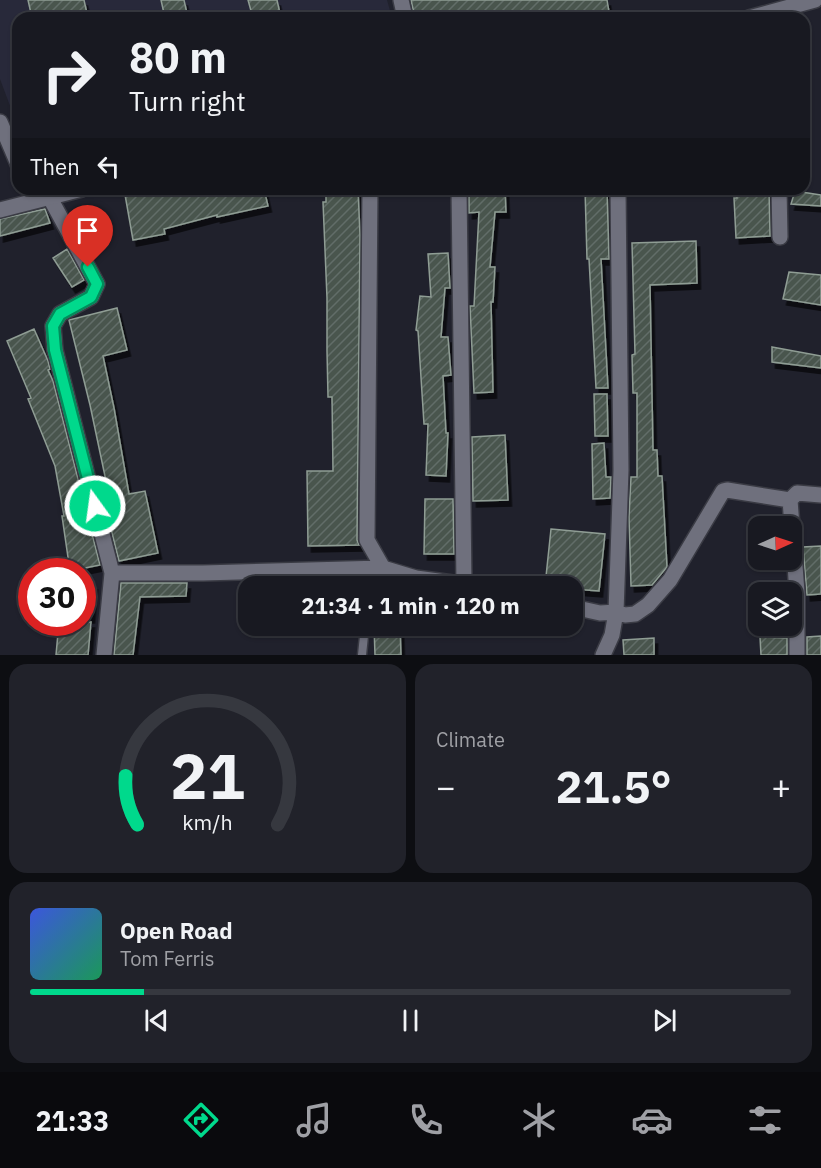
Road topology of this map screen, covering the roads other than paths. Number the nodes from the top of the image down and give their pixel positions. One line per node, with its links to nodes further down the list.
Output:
1 (815, 0): 2 (street)
2 (782, 12)
3 (0, 122): 4 (street)
4 (12, 150)
5 (40, 195): 11 (street)
6 (46, 195): 17 (street)
7 (370, 195): 15 (street)
8 (459, 195): 20 (street)
9 (618, 195): 22 (street)
10 (779, 195): 12 (street)
11 (0, 210)
12 (780, 237)
13 (821, 495): 14 (street)
14 (790, 500): 22 (street); 27 (street)
15 (383, 568): 16 (street); 19 (street)
16 (366, 569): 17 (street); 18 (lane)
17 (112, 573): 24 (street)
18 (366, 576)
19 (409, 576)
20 (469, 576)
21 (583, 609): 22 (street)
22 (616, 612): 26 (street)
23 (364, 636): 25 (lane)
24 (104, 655)
25 (362, 655)
26 (603, 655)
27 (797, 655)

